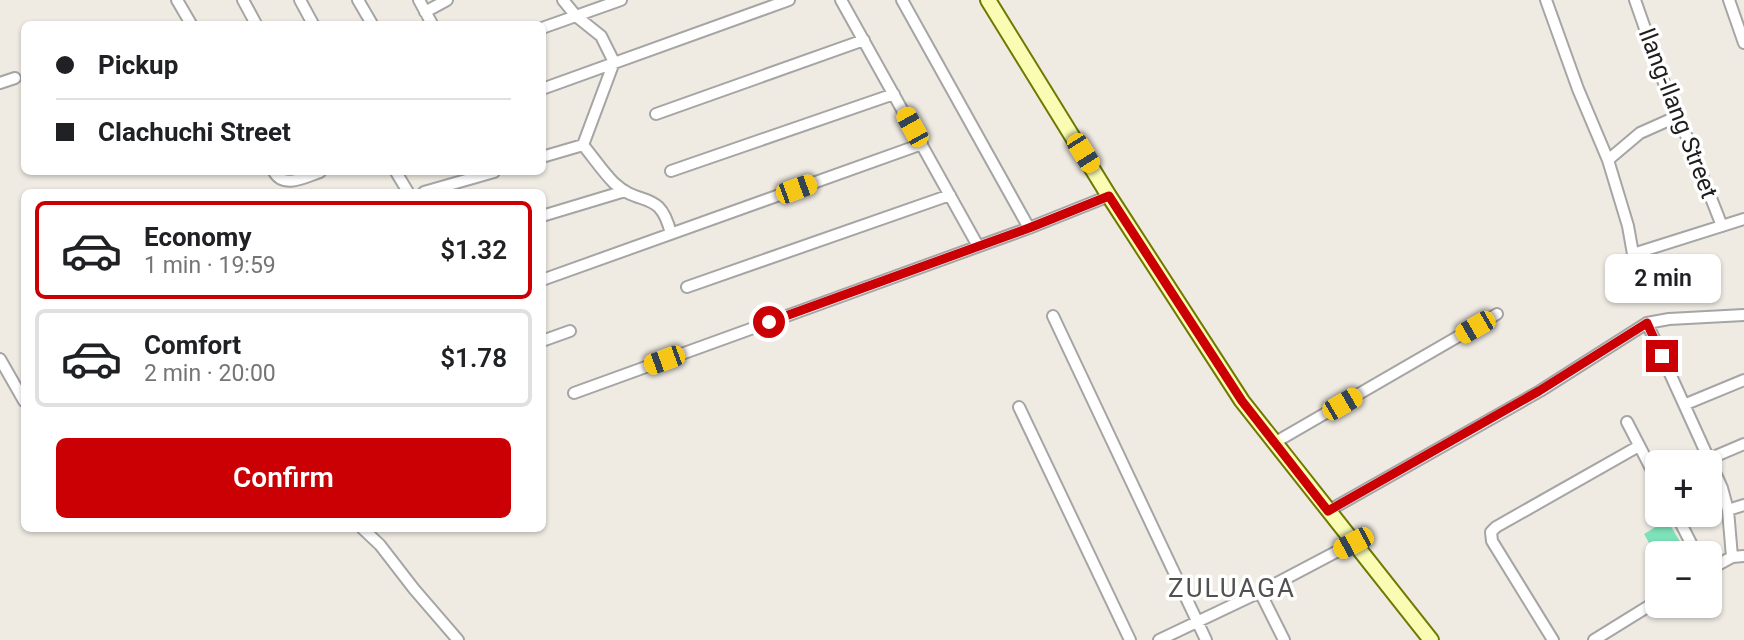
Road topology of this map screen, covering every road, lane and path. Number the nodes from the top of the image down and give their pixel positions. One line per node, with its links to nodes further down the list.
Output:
1 (177, 0): 19 (street)
2 (243, 0): 20 (street)
3 (300, 0): 21 (street)
4 (358, 0): 22 (street)
5 (419, 0): 17 (street)
6 (447, 0): 17 (street)
7 (563, 0): 18 (street)
8 (621, 0): 16 (street)
9 (789, 0): 27 (street)
10 (841, 0): 25 (street)
11 (902, 0): 49 (street)
12 (988, 0): 45 (main road)
13 (1546, 0): 37 (street)
14 (1635, 0): 33 (street, Ilang-Ilang Street)
15 (1729, 0): 26 (street)
16 (596, 4): 18 (street)
17 (425, 12): 23 (street)
18 (576, 16): 24 (street); 27 (street)
19 (189, 21)
20 (254, 21)
21 (311, 21)
22 (370, 21)
23 (430, 21)
24 (546, 27)
25 (864, 40): 31 (street); 32 (street)
26 (1744, 43)
27 (614, 62): 30 (street); 35 (street)
28 (15, 78): 29 (street)
29 (0, 83)
30 (546, 88)
31 (894, 94): 34 (street); 38 (street)
32 (656, 114)
33 (1676, 117): 37 (street); 48 (street, Ilang-Ilang Street)
34 (922, 144): 44 (street); 50 (street)
35 (583, 145): 36 (street); 43 (street)
36 (546, 156)
37 (1608, 160): 48 (street)
38 (671, 172)
39 (276, 175): 40 (street)
40 (311, 175)
41 (484, 175): 42 (street)
42 (434, 189)
43 (625, 191): 46 (street); 50 (street)
44 (950, 195): 51 (street); 53 (street)
45 (1109, 196): 49 (street); 67 (main road)
46 (546, 215)
47 (1744, 219): 48 (street)
48 (1722, 226)
49 (1029, 228): 51 (street)
50 (671, 234): 52 (street)
51 (978, 246): 62 (street)
52 (546, 279)
53 (687, 287)
54 (1497, 314): 67 (street)
55 (1744, 315): 57 (street)
56 (1054, 316): 84 (street)
57 (1647, 323): 64 (street); 76 (street)
58 (570, 331): 59 (street)
59 (546, 340)
60 (0, 359): 63 (street)
61 (1744, 380): 64 (street)
62 (574, 393)
63 (21, 396)
64 (1686, 404): 70 (street)
65 (1019, 407): 86 (street)
66 (1627, 422): 69 (street)
67 (1274, 443): 76 (main road)
68 (1744, 444): 71 (street)
69 (1639, 446): 72 (street); 91 (street)
70 (1706, 450)
71 (1722, 453)
72 (1645, 457)
73 (1722, 486): 75 (street)
74 (1744, 505): 75 (street)
75 (1728, 510): 80 (street)
76 (1328, 511): 78 (main road)
77 (366, 532): 85 (street)
78 (1353, 543): 82 (street); 90 (main road)
79 (1744, 556): 80 (street)
80 (1731, 557): 81 (street)
81 (1722, 562)
82 (1260, 592): 84 (street); 89 (street)
83 (1645, 608): 92 (street)
84 (1197, 621): 87 (street); 88 (street)
85 (458, 640)
86 (1130, 640)
87 (1159, 640)
88 (1206, 640)
89 (1283, 640)
90 (1431, 640)
91 (1553, 640)
92 (1594, 640)

